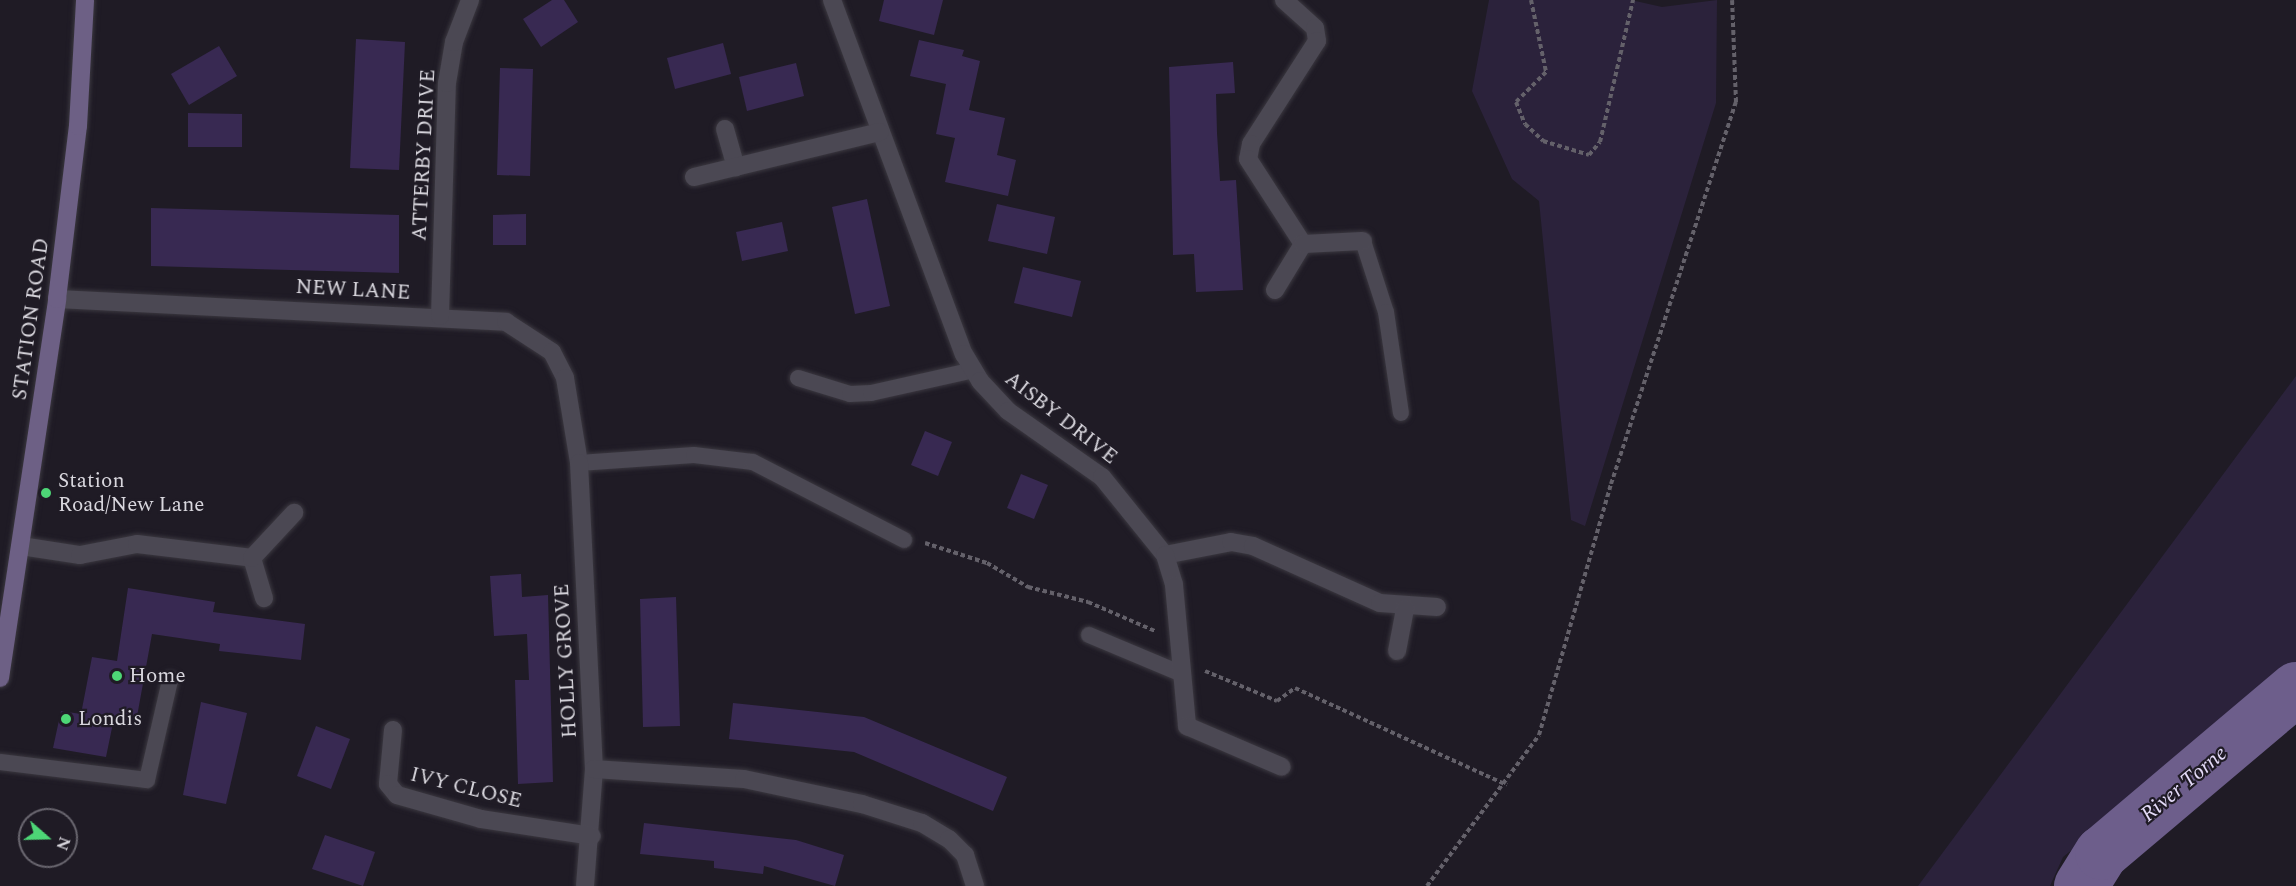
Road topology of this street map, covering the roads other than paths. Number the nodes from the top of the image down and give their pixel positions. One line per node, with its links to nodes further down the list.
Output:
1 (85, 0): 12 (street, STATION ROAD)
2 (470, 0): 13 (street, ATTERBY DRIVE)
3 (832, 0): 6 (street, AISBY DRIVE)
4 (1284, 0): 10 (street)
5 (725, 129): 7 (street)
6 (880, 132): 7 (street); 14 (street, AISBY DRIVE)
7 (736, 167): 8 (street)
8 (694, 177)
9 (1363, 241): 10 (street); 16 (lane)
10 (1304, 244): 11 (street)
11 (1275, 290)
12 (57, 299): 13 (street, NEW LANE); 21 (street, STATION ROAD)
13 (440, 316): 17 (street, NEW LANE)
14 (974, 370): 15 (lane); 22 (street, AISBY DRIVE)
15 (798, 378)
16 (1401, 413)
17 (575, 434): 18 (street, HOLLY GROVE)
18 (579, 462): 20 (lane); 35 (street, HOLLY GROVE)
19 (294, 513): 23 (street)
20 (904, 540)
21 (21, 546): 23 (street); 30 (street, STATION ROAD)
22 (1165, 555): 26 (street); 29 (street)
23 (252, 558): 24 (street)
24 (264, 598)
25 (1437, 607): 26 (street)
26 (1405, 609): 28 (street)
27 (1089, 634): 29 (lane)
28 (1397, 651)
29 (1179, 666): 34 (street)
30 (0, 678)
31 (170, 680): 33 (lane)
32 (393, 730): 36 (street, IVY CLOSE)
33 (0, 762)
34 (1282, 766)
35 (594, 768): 36 (street, HOLLY GROVE); 38 (street)
36 (591, 836): 37 (street, HOLLY GROVE)
37 (585, 886)
38 (975, 886)

